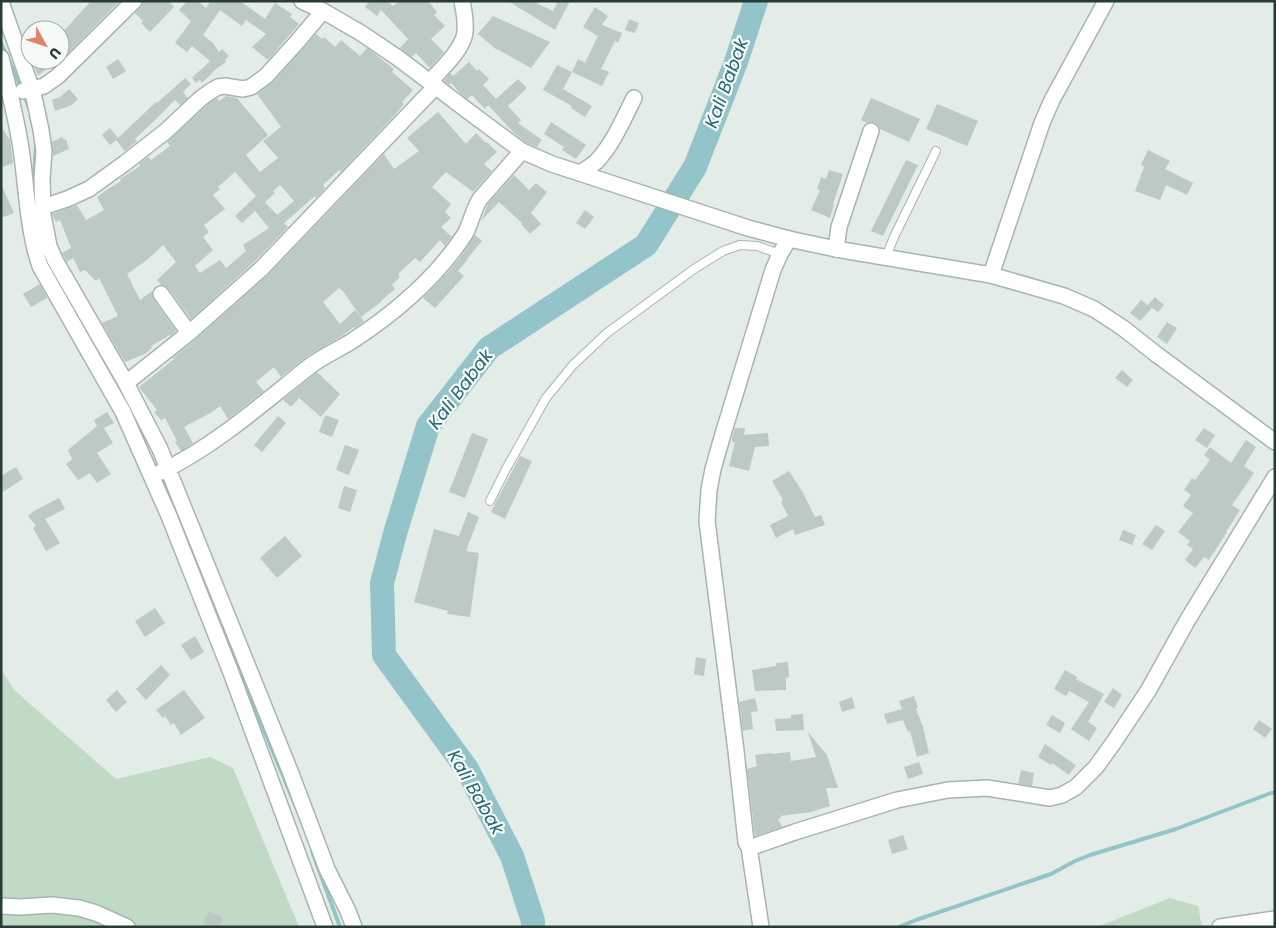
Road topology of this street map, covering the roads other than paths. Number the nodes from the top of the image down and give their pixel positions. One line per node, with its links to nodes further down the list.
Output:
1 (134, 1): 9 (street)
2 (302, 1): 6 (street)
3 (462, 1): 8 (street)
4 (1106, 1): 22 (street)
5 (1, 2): 9 (street)
6 (322, 11): 8 (street); 16 (street)
7 (1, 58): 9 (street)
8 (433, 84): 12 (street); 24 (street)
9 (25, 93): 14 (street); 14 (street)
10 (634, 98): 15 (street)
11 (871, 131): 19 (street)
12 (522, 150): 15 (street); 27 (street)
13 (936, 151): 21 (lane)
14 (33, 154): 16 (street); 18 (street)
15 (580, 173): 17 (street)
16 (43, 207): 18 (street)
17 (789, 239): 19 (street); 20 (street)
18 (42, 248): 25 (street); 27 (street)
19 (836, 249): 21 (street)
20 (780, 254): 29 (lane); 31 (street)
21 (886, 257): 22 (street)
22 (991, 275): 26 (street)
23 (161, 294): 24 (street)
24 (189, 333): 25 (street)
25 (126, 383): 27 (street)
26 (1274, 441)
27 (160, 473): 30 (street)
28 (1275, 477): 31 (street)
29 (490, 501)
30 (238, 666): 35 (street); 36 (street)
31 (749, 847): 37 (street)
32 (1, 906): 34 (street)
33 (1275, 919): 38 (street)
34 (127, 927)
35 (326, 927)
36 (354, 927)
37 (761, 927)
38 (1220, 927)

